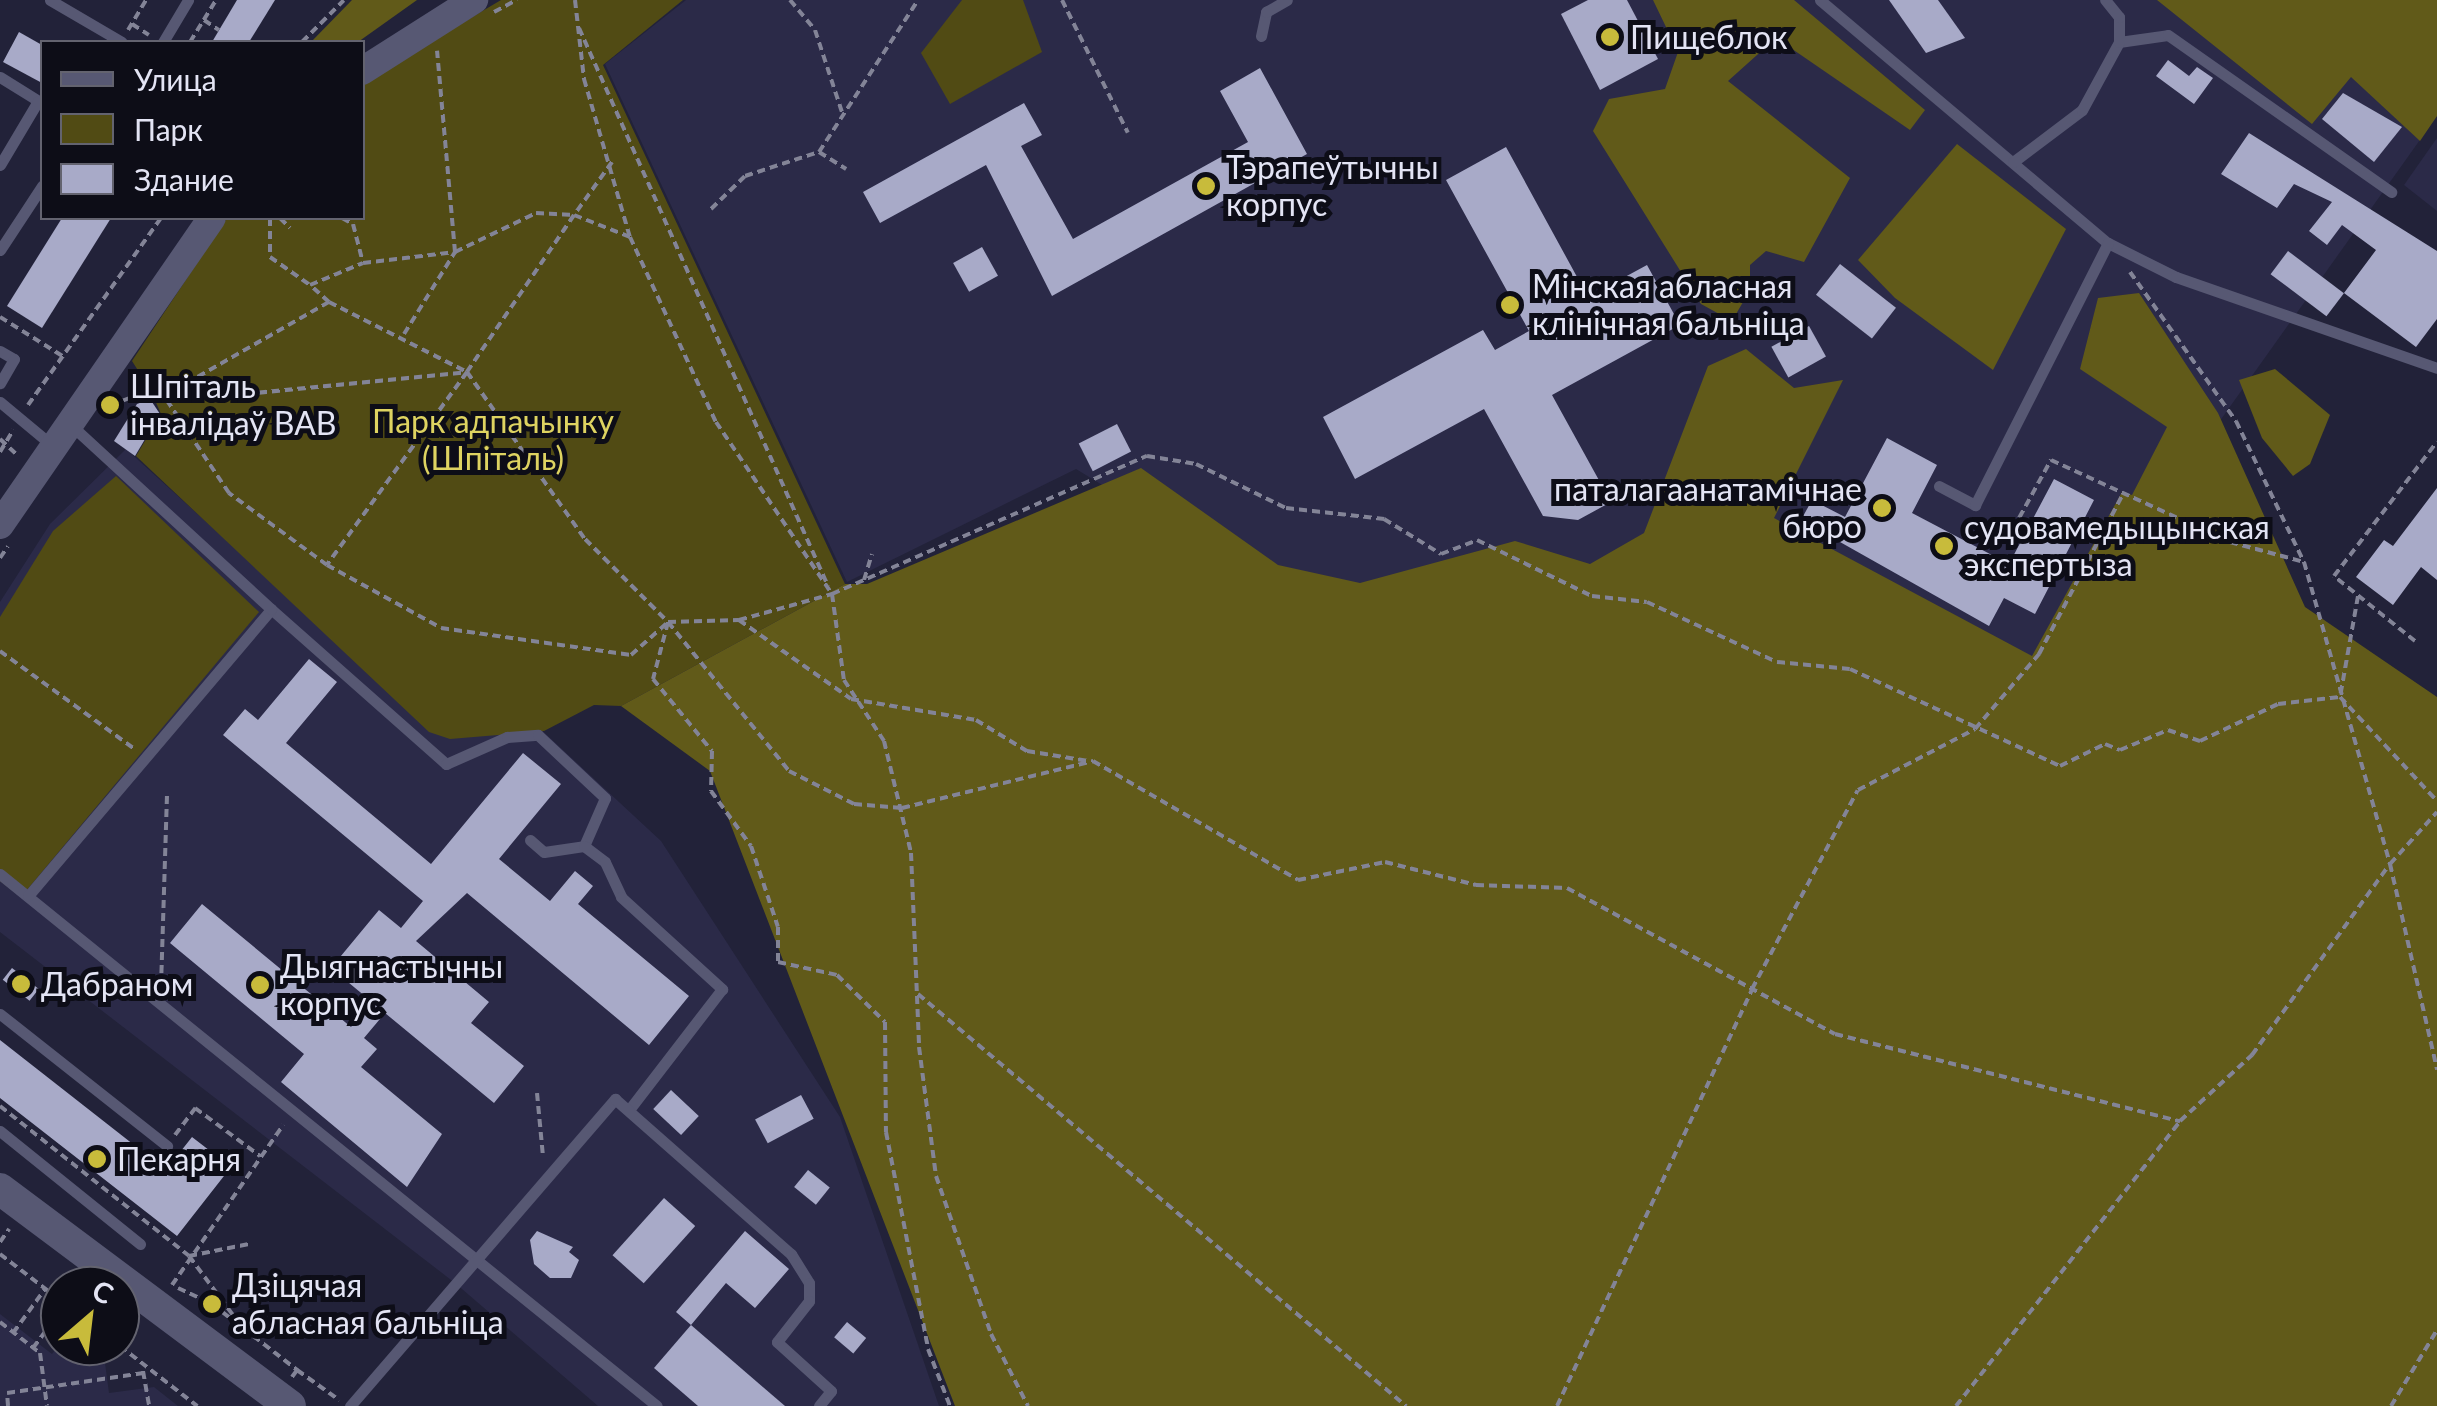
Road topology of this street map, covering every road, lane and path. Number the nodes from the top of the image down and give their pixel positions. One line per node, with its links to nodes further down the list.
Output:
1 (50, 0): 20 (lane)
2 (146, 0): 17 (path)
3 (188, 0): 23 (lane)
4 (216, 0): 14 (path)
5 (344, 0): 25 (path)
6 (474, 0): 15 (street)
7 (575, 0): 16 (path)
8 (790, 0): 30 (path)
9 (918, 0): 30 (path)
10 (1062, 0): 31 (path)
11 (1287, 0): 19 (lane)
12 (1820, 0): 34 (lane)
13 (2105, 0): 26 (lane)
14 (204, 20): 18 (path); 24 (path)
15 (433, 21): 27 (street); 50 (path)
16 (576, 22): 33 (path); 77 (path)
17 (132, 24): 21 (path); 22 (path)
18 (220, 30)
19 (1261, 36)
20 (118, 40)
21 (122, 40)
22 (159, 40)
23 (163, 40)
24 (191, 40)
25 (304, 40)
26 (2118, 42): 34 (lane); 38 (lane)
27 (365, 69)
28 (0, 78): 29 (lane)
29 (40, 102): 35 (lane)
30 (843, 115): 32 (path)
31 (1128, 133)
32 (819, 152): 36 (path); 39 (path)
33 (614, 160): 40 (path); 47 (path)
34 (2013, 162): 48 (lane)
35 (0, 165)
36 (846, 169)
37 (40, 189): 49 (lane)
38 (2391, 192)
39 (711, 208)
40 (574, 216): 47 (path); 50 (path); 59 (path)
41 (160, 220): 57 (path)
42 (211, 220): 65 (street)
43 (270, 220): 52 (path)
44 (282, 220): 46 (path)
45 (346, 220): 51 (path)
46 (290, 228)
47 (630, 237): 77 (path)
48 (2108, 243): 58 (lane); 69 (lane); 74 (path)
49 (0, 250)
50 (455, 252): 51 (path); 55 (path)
51 (364, 263): 52 (path)
52 (310, 285): 53 (path)
53 (329, 302): 55 (path); 61 (path)
54 (0, 318): 57 (path)
55 (404, 334): 59 (path)
56 (0, 351): 60 (lane)
57 (64, 357): 64 (path)
58 (2437, 368)
59 (466, 372): 61 (path); 75 (path); 81 (path)
60 (0, 383)
61 (164, 396): 63 (path); 75 (path)
62 (0, 402): 64 (lane)
63 (110, 405)
64 (22, 414): 65 (lane); 68 (path)
65 (62, 436): 71 (street); 79 (lane)
66 (0, 439): 68 (path)
67 (2437, 442): 78 (path)
68 (2, 449)
69 (1939, 486)
70 (2122, 496): 72 (path); 74 (path); 86 (path)
71 (0, 525)
72 (2016, 540)
73 (872, 554): 76 (path)
74 (2304, 562): 84 (path)
75 (327, 565): 81 (path)
76 (864, 580): 77 (path); 86 (path)
77 (832, 594): 80 (path); 85 (path)
78 (2358, 595): 82 (path); 84 (path)
79 (271, 609): 87 (lane); 94 (lane)
80 (739, 620): 81 (path); 85 (path)
81 (668, 622): 91 (path); 138 (path)
82 (2415, 640)
83 (0, 651): 87 (path)
84 (2340, 697): 86 (path); 90 (path); 95 (path)
85 (852, 699): 88 (path); 91 (path)
86 (1975, 730): 98 (path)
87 (149, 760): 97 (lane)
88 (1092, 761): 91 (path); 98 (path)
89 (167, 791): 100 (path)
90 (2437, 801)
91 (902, 808): 99 (path)
92 (2437, 812): 95 (path)
93 (530, 840): 94 (lane)
94 (584, 846): 105 (lane)
95 (2390, 864): 102 (path); 107 (path)
96 (0, 874): 97 (lane)
97 (28, 896): 100 (lane)
98 (1752, 989): 107 (path); 141 (path)
99 (918, 994): 139 (path); 140 (path)
100 (160, 1006): 106 (lane)
101 (0, 1014): 109 (lane)
102 (2437, 1070)
103 (537, 1093): 111 (path)
104 (0, 1106): 116 (path)
105 (632, 1107): 111 (lane); 137 (lane)
106 (291, 1114): 110 (path); 117 (lane)
107 (2180, 1122): 142 (path)
108 (0, 1131): 113 (lane)
109 (168, 1146): 110 (path)
110 (260, 1156): 116 (path)
111 (543, 1182): 117 (lane)
112 (0, 1189): 130 (main road)
113 (140, 1244)
114 (250, 1244): 116 (path)
115 (0, 1254): 118 (path)
116 (189, 1256): 121 (path); 121 (path)
117 (476, 1260): 135 (lane); 136 (lane)
118 (40, 1285)
119 (40, 1296): 123 (path)
120 (0, 1322): 123 (path)
121 (240, 1325): 127 (path)
122 (2437, 1330): 143 (path)
123 (14, 1333): 125 (path)
124 (40, 1339): 125 (path)
125 (33, 1348): 129 (path)
126 (142, 1363): 128 (path); 134 (path)
127 (298, 1370): 130 (path); 135 (path)
128 (144, 1373): 129 (path); 133 (path)
129 (45, 1388): 131 (path); 132 (path)
130 (284, 1401)
131 (8, 1406)
132 (48, 1406)
133 (149, 1406)
134 (197, 1406)
135 (348, 1406)
136 (657, 1406)
137 (820, 1406)
138 (950, 1406)
139 (1028, 1406)
140 (1406, 1406)
141 (1557, 1406)
142 (1956, 1406)
143 (2392, 1406)

